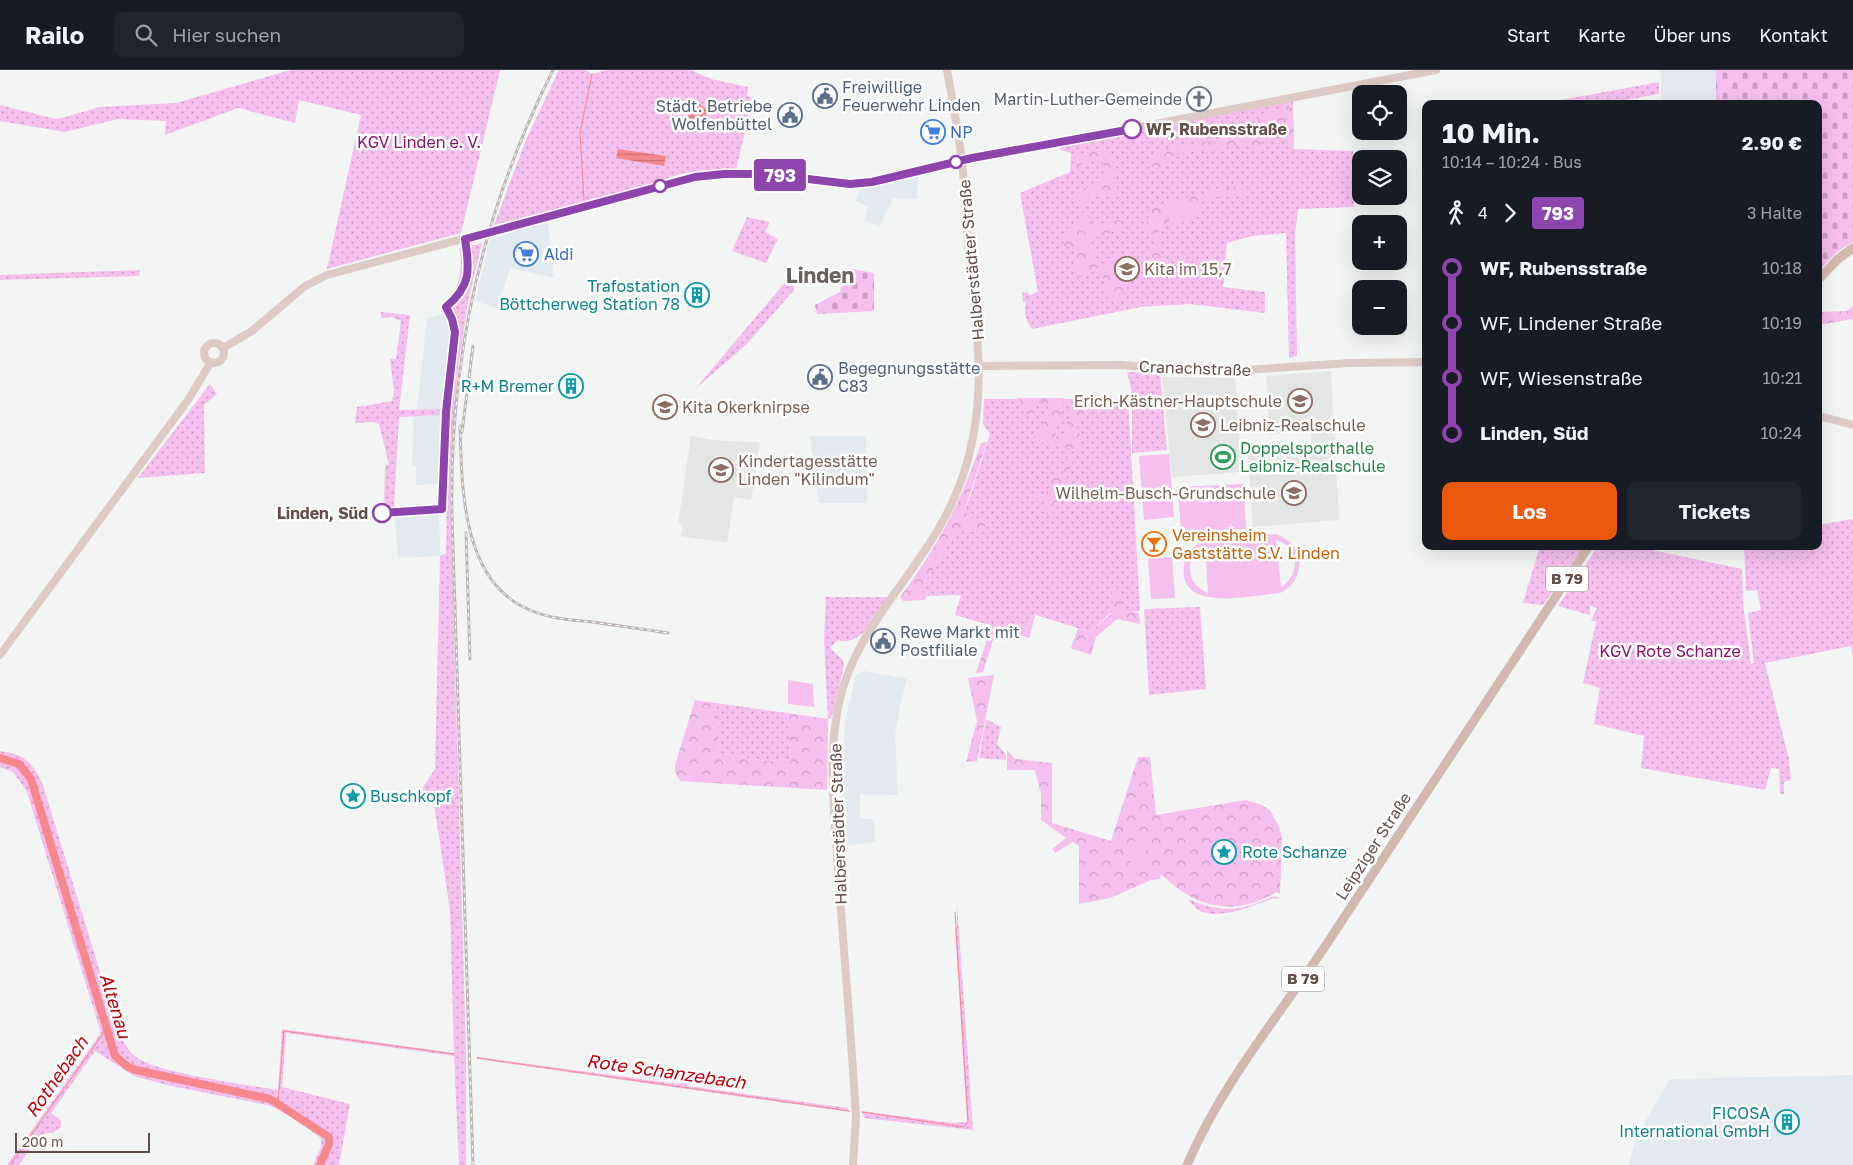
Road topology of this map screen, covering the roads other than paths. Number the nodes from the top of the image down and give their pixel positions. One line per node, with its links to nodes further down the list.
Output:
1 (948, 70): 3 (street, Halberstädter Straße)
2 (1436, 70): 3 (street)
3 (962, 161): 6 (street); 9 (street, Halberstädter Straße)
4 (1853, 248): 5 (main road)
5 (1822, 276)
6 (223, 348): 7 (street); 7 (street)
7 (211, 362): 13 (street)
8 (1422, 362): 9 (street, Cranachstraße)
9 (980, 366): 14 (street, Halberstädter Straße)
10 (1822, 417): 11 (street)
11 (1853, 425)
12 (1586, 550): 15 (main road, Leipziger Straße / B 79)
13 (0, 655)
14 (853, 1165)
15 (1187, 1165)

